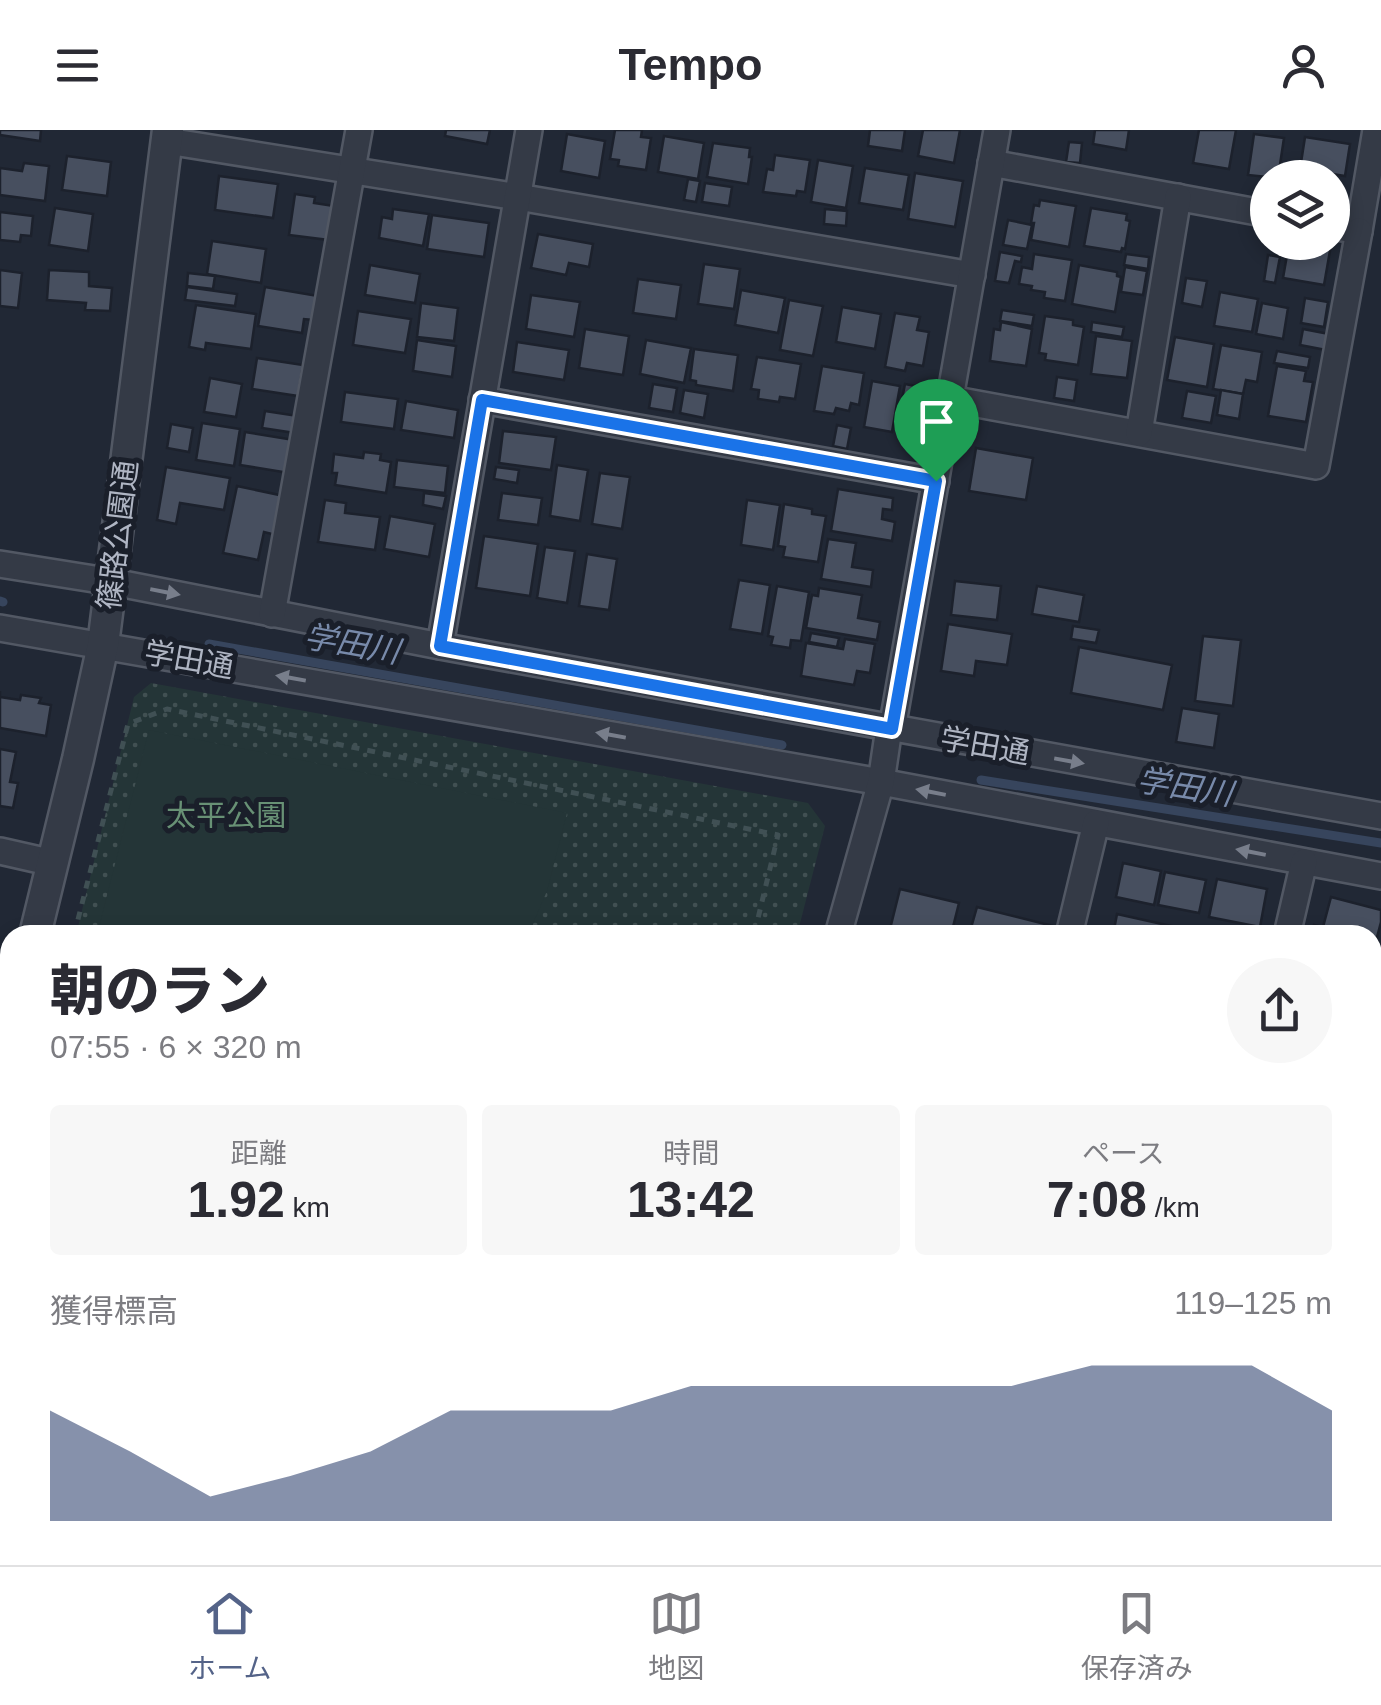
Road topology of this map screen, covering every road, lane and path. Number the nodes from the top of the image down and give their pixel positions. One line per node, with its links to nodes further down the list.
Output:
1 (359, 130): 7 (street)
2 (529, 130): 8 (street)
3 (997, 130): 6 (street)
4 (1376, 130): 12 (street)
5 (167, 136): 7 (street); 19 (street, 篠路公園通)
6 (991, 164): 9 (street); 13 (street)
7 (353, 170): 8 (street); 20 (street)
8 (518, 197): 13 (street); 15 (street)
9 (1178, 197): 10 (street); 16 (street)
10 (1250, 211)
11 (1350, 229): 12 (street)
12 (1359, 230): 16 (street)
13 (972, 275): 14 (street)
14 (950, 399): 16 (street); 17 (street)
15 (482, 400): 17 (street); 23 (street)
16 (1138, 434)
17 (936, 481): 24 (street)
18 (0, 564): 19 (street, 学田通)
19 (113, 582): 20 (street, 学田通, one-way to 20); 22 (street, 篠路公園通)
20 (272, 614): 23 (street, 学田通)
21 (0, 628): 22 (street, 学田通)
22 (103, 645): 25 (street, 学田通, one-way to 22); 30 (street, 篠路公園通)
23 (440, 646): 24 (street, 学田通)
24 (891, 728): 25 (street); 26 (street, 学田通, one-way to 26)
25 (882, 782): 27 (street, 学田通, one-way to 25); 35 (street)
26 (1381, 816)
27 (1096, 823): 29 (street, 学田通, one-way to 27); 36 (street)
28 (0, 851): 30 (street)
29 (1304, 862): 31 (street, 学田通); 37 (street)
30 (53, 863): 32 (street, 篠路公園通)
31 (1381, 876)
32 (38, 925)
33 (77, 925): 34 (path)
34 (756, 925)
35 (841, 925)
36 (1072, 925)
37 (1289, 925)

